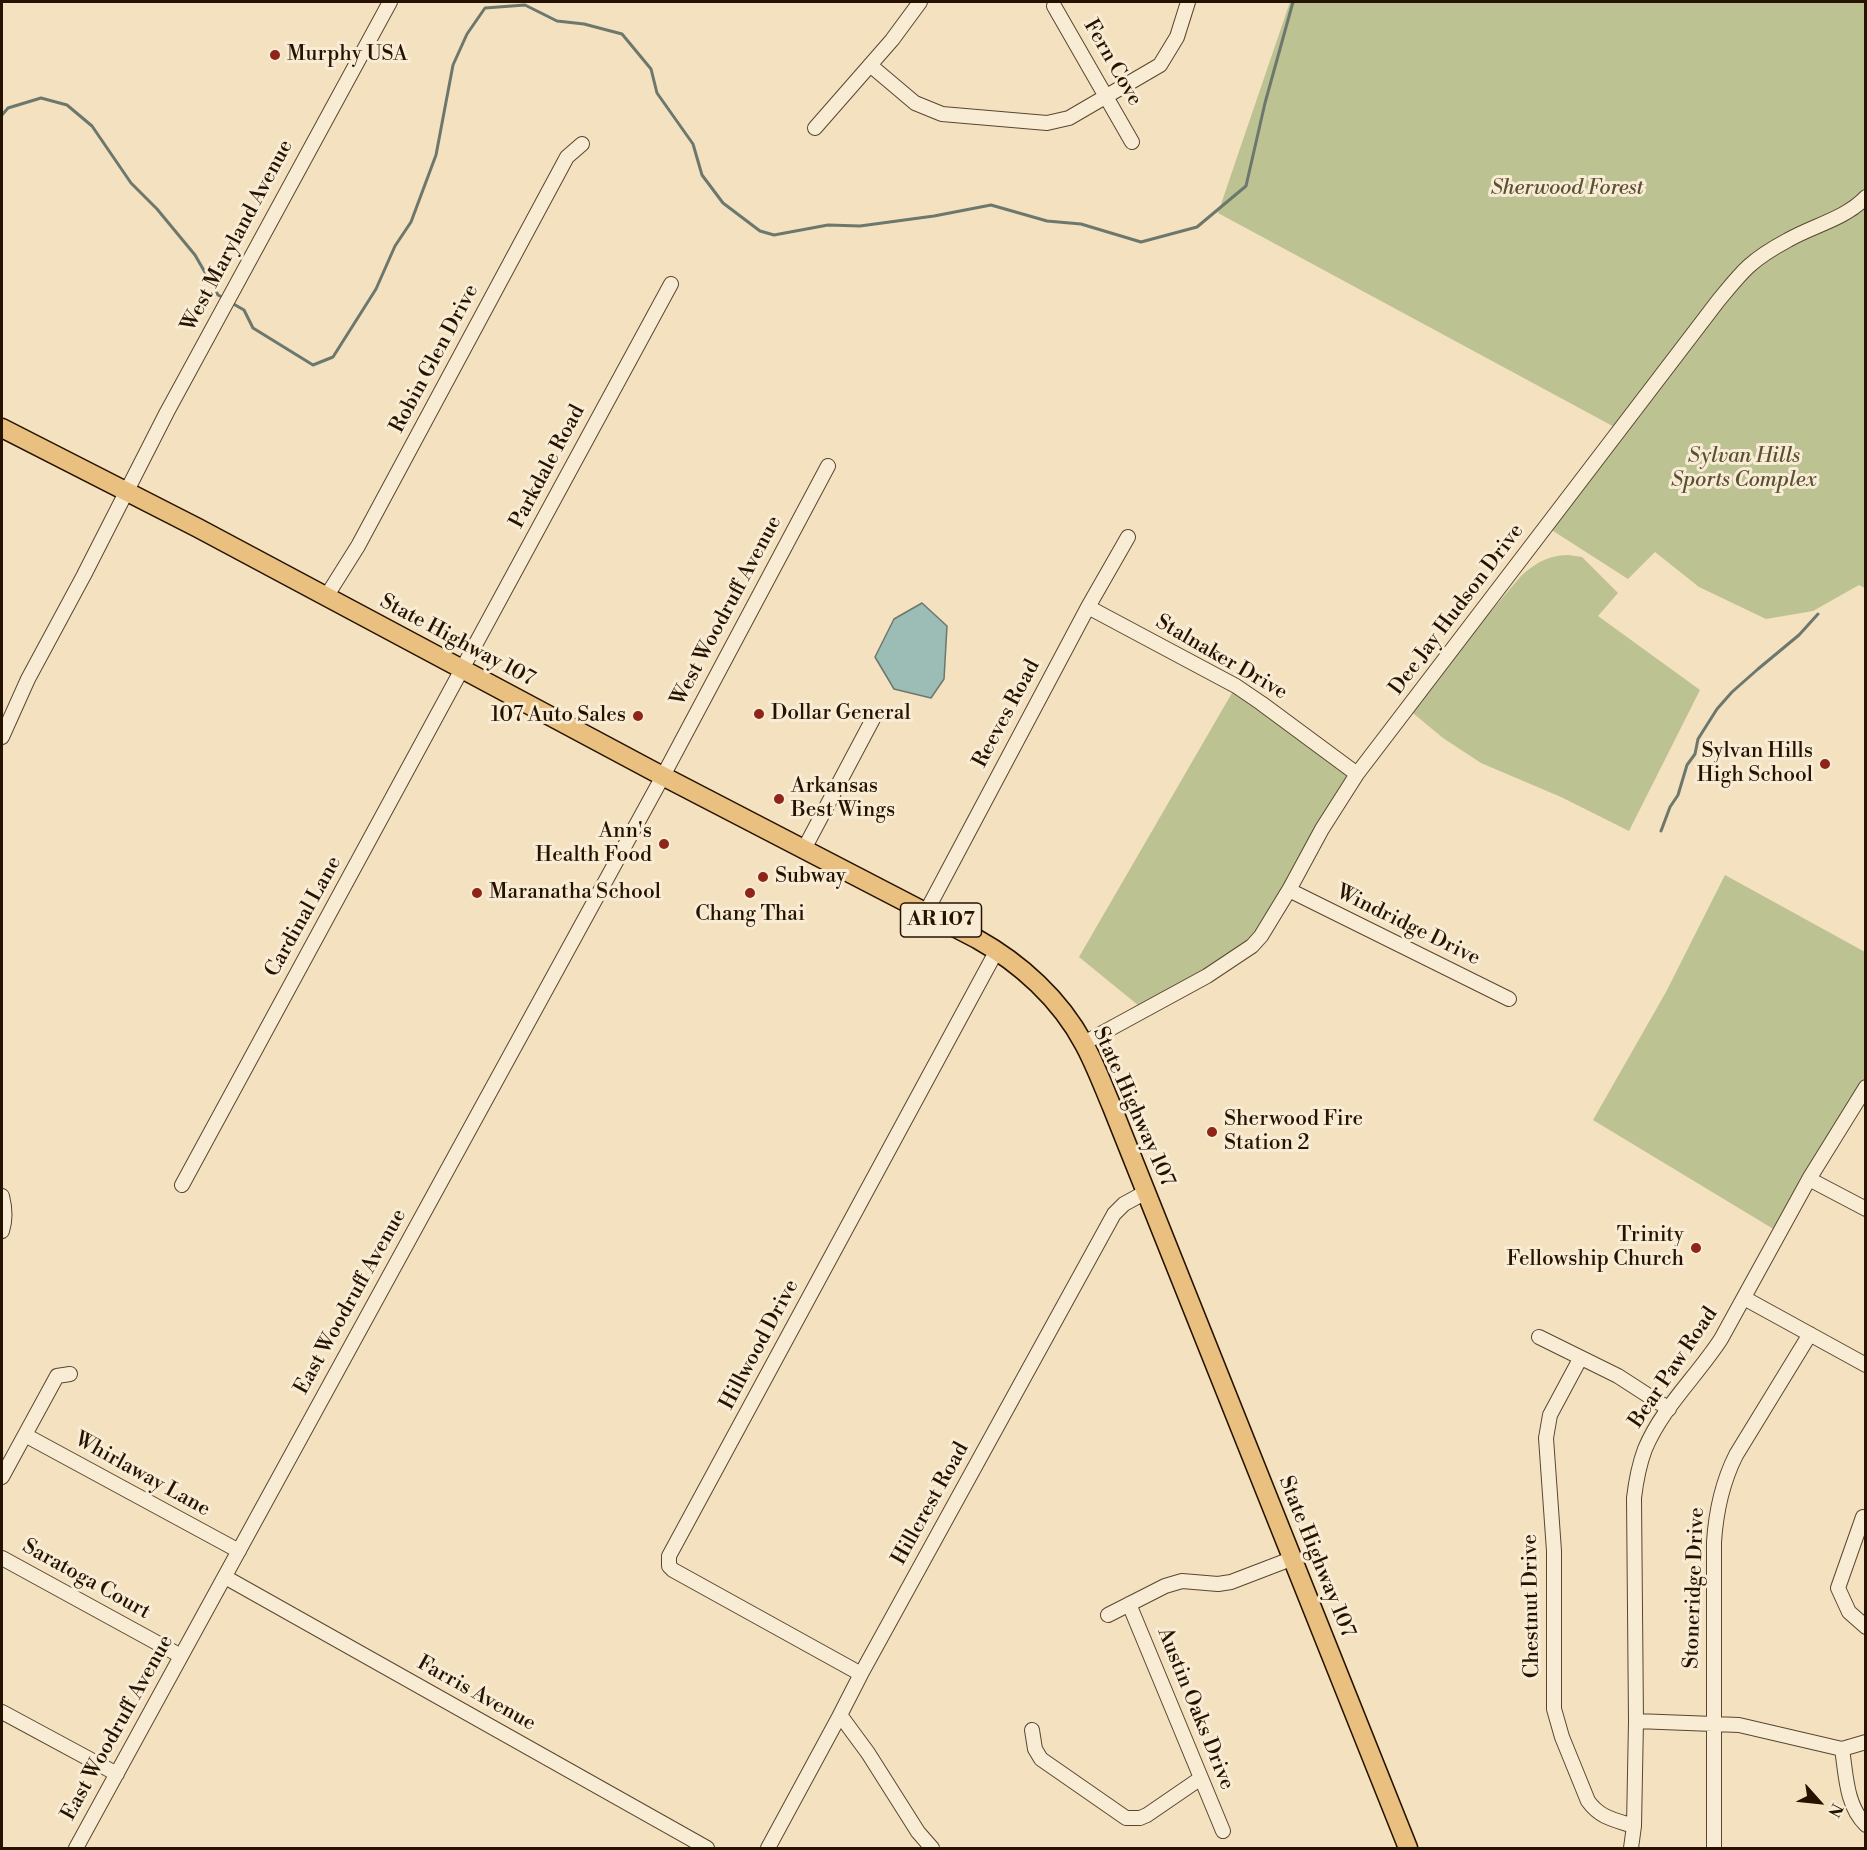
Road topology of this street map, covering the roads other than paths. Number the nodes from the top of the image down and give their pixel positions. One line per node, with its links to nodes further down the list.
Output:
1 (390, 2): 14 (street, West Maryland Avenue)
2 (920, 2): 5 (street)
3 (1188, 2): 6 (street)
4 (1054, 6): 6 (street, Fern Cove)
5 (870, 65): 6 (street); 7 (street)
6 (1107, 96): 8 (street, Fern Cove)
7 (815, 128)
8 (1132, 142)
9 (582, 144): 16 (street, Robin Glen Drive)
10 (1866, 197): 21 (street, Dee Jay Hudson Drive)
11 (671, 284): 18 (street, Parkdale Road)
12 (2, 428): 14 (main road, State Highway 107 / AR 107)
13 (828, 466): 22 (street, West Woodruff Avenue)
14 (126, 492): 16 (main road, State Highway 107 / AR 107); 20 (street, West Maryland Avenue)
15 (1128, 537): 17 (street, Reeves Road)
16 (326, 597): 18 (main road, State Highway 107 / AR 107)
17 (1088, 607): 21 (street, Stalnaker Drive); 25 (street, Reeves Road)
18 (462, 670): 22 (main road, State Highway 107 / AR 107); 31 (street, Cardinal Lane)
19 (874, 717): 23 (street)
20 (2, 737)
21 (1358, 774): 24 (street, Dee Jay Hudson Drive)
22 (663, 776): 23 (main road, State Highway 107 / AR 107); 46 (street, East Woodruff Avenue)
23 (804, 849): 25 (main road, State Highway 107 / AR 107)
24 (1289, 890): 27 (street, Windridge Drive); 28 (street, Dee Jay Hudson Drive)
25 (926, 912): 26 (main road, State Highway 107 / AR 107)
26 (997, 950): 28 (main road, State Highway 107 / AR 107); 54 (street, Hillwood Drive)
27 (1509, 999)
28 (1084, 1043): 32 (main road, State Highway 107 / AR 107)
29 (1866, 1087): 30 (street, Bear Paw Road)
30 (1809, 1179): 34 (street); 36 (street, Bear Paw Road)
31 (182, 1185)
32 (1146, 1192): 48 (main road, State Highway 107 / AR 107); 54 (street, Hillcrest Road)
33 (2, 1196): 35 (street)
34 (1866, 1209)
35 (2, 1231)
36 (1744, 1298): 37 (street); 42 (street, Bear Paw Road)
37 (1810, 1334): 40 (street); 58 (street, Stoneridge Drive)
38 (1539, 1337): 39 (street)
39 (1580, 1359): 42 (street); 65 (street, Chestnut Drive)
40 (1866, 1365)
41 (70, 1374): 43 (street)
42 (1668, 1409): 57 (street, Bear Paw Road)
43 (25, 1435): 44 (street); 46 (street, Whirlaway Lane)
44 (2, 1477)
45 (1863, 1517): 52 (street)
46 (239, 1551): 49 (street, East Woodruff Avenue)
47 (2, 1558): 53 (street, Saratoga Court)
48 (1291, 1558): 50 (street); 71 (main road, State Highway 107 / AR 107)
49 (225, 1577): 53 (street, East Woodruff Avenue); 68 (street, Farris Avenue)
50 (1129, 1604): 51 (street); 63 (street, Austin Oaks Drive)
51 (1108, 1615)
52 (1866, 1627)
53 (181, 1656): 62 (street, East Woodruff Avenue)
54 (861, 1674): 56 (street, Hillcrest Road)
55 (2, 1712): 62 (street)
56 (840, 1715): 69 (street, Hillcrest Road); 70 (street)
57 (1636, 1721): 58 (street); 65 (street, Bear Paw Road)
58 (1714, 1724): 61 (street); 73 (street, Stoneridge Drive)
59 (1032, 1730): 63 (street)
60 (1866, 1742): 61 (street)
61 (1842, 1749): 64 (street)
62 (117, 1774): 67 (street, East Woodruff Avenue)
63 (1201, 1778): 66 (street, Austin Oaks Drive)
64 (1866, 1825)
65 (1634, 1826): 72 (street, Bear Paw Road)
66 (1222, 1831)
67 (76, 1848)
68 (707, 1848)
69 (768, 1848)
70 (932, 1848)
71 (1408, 1848)
72 (1631, 1848)
73 (1714, 1848)

